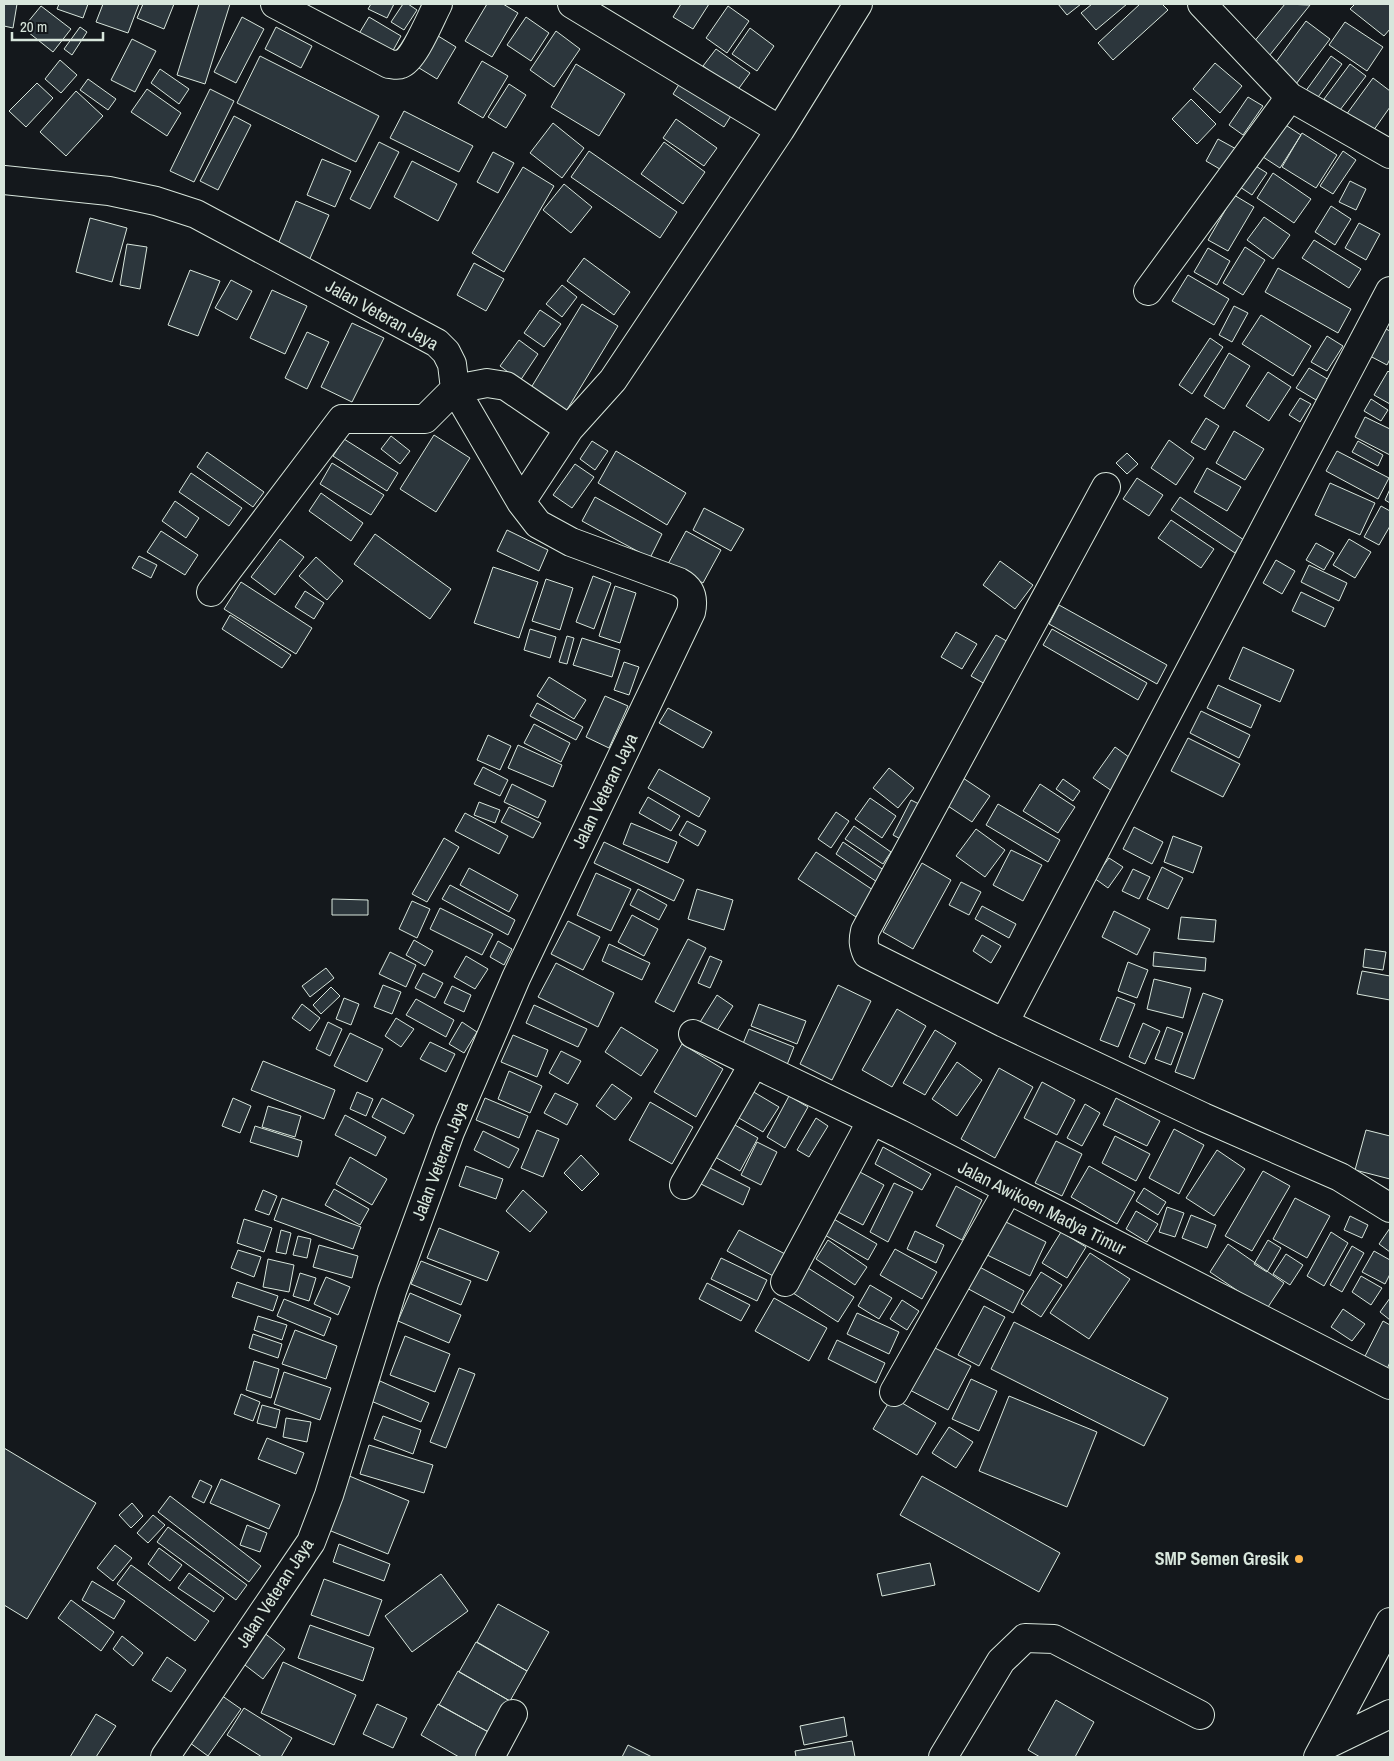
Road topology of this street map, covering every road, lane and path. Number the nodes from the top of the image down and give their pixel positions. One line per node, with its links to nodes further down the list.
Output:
1 (275, 4): 2 (street)
2 (438, 4)
3 (572, 4): 7 (street)
4 (858, 4): 7 (street)
5 (1202, 4): 6 (street)
6 (1290, 97): 8 (street); 10 (street)
7 (780, 130): 13 (street)
8 (1390, 154)
9 (4, 180): 12 (street, Jalan Veteran Jaya)
10 (1148, 291)
11 (1390, 291): 17 (street)
12 (455, 389): 13 (street); 15 (street, Jalan Veteran Jaya); 16 (street)
13 (569, 429): 15 (street)
14 (1106, 487): 17 (street)
15 (521, 502): 32 (street, Jalan Veteran Jaya)
16 (211, 592)
17 (1004, 1024): 23 (street)
18 (693, 1034): 19 (street, Jalan Awikoen Madya Timur)
19 (753, 1065): 20 (street, Jalan Awikoen Madya Timur); 21 (street)
20 (871, 1122): 22 (street, Jalan Awikoen Madya Timur); 24 (street)
21 (684, 1185)
22 (1008, 1190): 25 (street, Jalan Awikoen Madya Timur); 26 (street)
23 (1390, 1208)
24 (785, 1282)
25 (1390, 1385)
26 (894, 1392)
27 (1390, 1622): 31 (street)
28 (513, 1714): 33 (street)
29 (1390, 1714): 31 (street)
30 (1200, 1715): 34 (street)
31 (1321, 1751)
32 (165, 1757)
33 (490, 1757)
34 (944, 1757)

